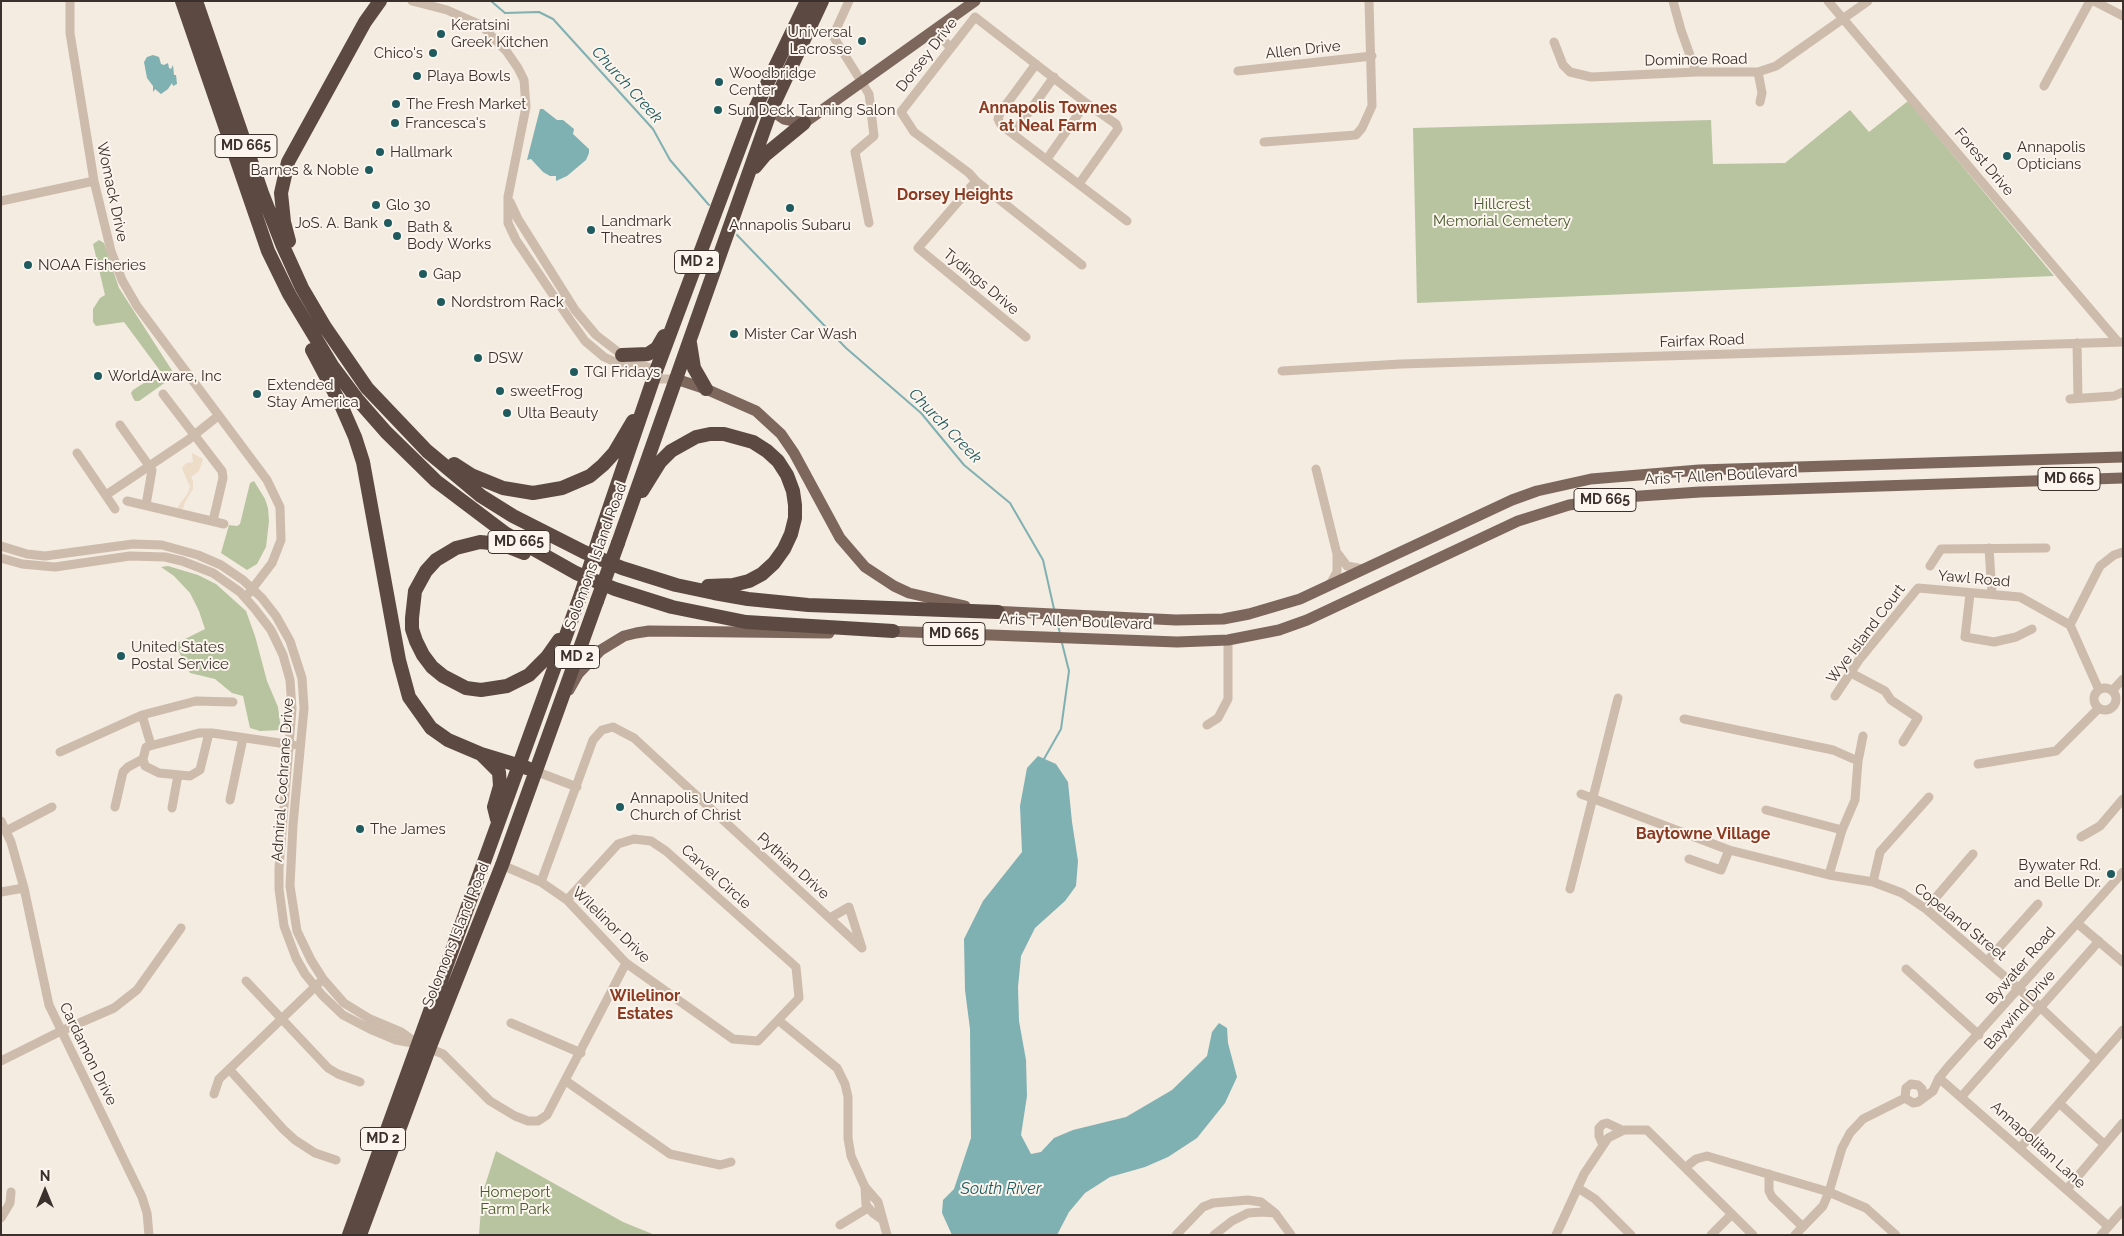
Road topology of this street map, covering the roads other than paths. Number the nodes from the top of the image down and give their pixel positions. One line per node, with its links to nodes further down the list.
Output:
1 (70, 1): 38 (street, Womack Drive)
2 (182, 1): 46 (highway, Aris T Allen Boulevard / MD 665)
3 (196, 1): 48 (highway, Aris T Allen Boulevard / MD 665)
4 (380, 1): 48 (highway)
5 (412, 1): 42 (street)
6 (808, 1): 31 (highway, Solomons Island Road / MD 2); 32 (highway)
7 (822, 1): 32 (highway, Solomons Island Road / MD 2)
8 (849, 1): 27 (street)
9 (975, 1): 18 (main road)
10 (1369, 1): 21 (street)
11 (1673, 1): 24 (street)
12 (1828, 1): 17 (street, Forest Drive)
13 (1868, 1): 17 (street, Dominoe Road)
14 (2090, 1): 28 (street)
15 (2094, 1): 16 (street)
16 (2123, 16)
17 (1844, 18): 25 (street, Dominoe Road); 52 (street, Forest Drive)
18 (934, 30): 20 (street); 27 (main road)
19 (1554, 42): 24 (street, Dominoe Road)
20 (950, 47): 22 (street, Dorsey Drive); 39 (street, Dorsey Drive)
21 (1372, 56): 23 (street, Allen Drive); 35 (street)
22 (1036, 64): 26 (street); 34 (street)
23 (1238, 71)
24 (1696, 72): 25 (street, Dominoe Road)
25 (1758, 72): 30 (street)
26 (1054, 77): 29 (street); 34 (street)
27 (862, 82): 33 (main road); 45 (street)
28 (2044, 86)
29 (1086, 102): 36 (street); 40 (street)
30 (1760, 102)
31 (756, 105): 41 (highway); 49 (highway, Solomons Island Road / MD 2)
32 (771, 110): 33 (main road); 37 (highway, Solomons Island Road / MD 2)
33 (804, 123): 37 (highway)
34 (1013, 134): 36 (street)
35 (1264, 142)
36 (1047, 159): 40 (street)
37 (748, 176): 41 (highway, Solomons Island Road / MD 2)
38 (94, 181): 43 (street); 63 (street, Womack Drive)
39 (976, 181): 47 (street, Dorsey Drive); 50 (street, Tydings Drive)
40 (1079, 184): 44 (street)
41 (742, 193): 51 (highway, Solomons Island Road / MD 2)
42 (508, 198): 54 (street); 56 (street)
43 (1, 201)
44 (1127, 221)
45 (869, 223)
46 (268, 251): 86 (highway, Aris T Allen Boulevard / MD 665); 121 (highway)
47 (1082, 265)
48 (302, 288): 62 (highway, Aris T Allen Boulevard / MD 665)
49 (676, 319): 54 (highway); 56 (highway, Solomons Island Road / MD 2)
50 (1026, 337)
51 (689, 340): 57 (highway, Solomons Island Road / MD 2); 58 (highway)
52 (2120, 342): 53 (street, Fairfax Road)
53 (2077, 343): 55 (street, Fairfax Road); 59 (street)
54 (622, 355): 56 (street)
55 (1282, 370)
56 (655, 375): 57 (highway); 61 (highway, Solomons Island Road / MD 2)
57 (676, 379): 58 (main road); 75 (highway, Solomons Island Road / MD 2)
58 (706, 388): 94 (main road)
59 (2123, 392)
60 (163, 394): 65 (street)
61 (647, 397): 62 (highway); 95 (highway, Solomons Island Road / MD 2, bridge)
62 (390, 411): 87 (highway, Aris T Allen Boulevard / MD 665)
63 (218, 416): 65 (street); 89 (street, Womack Drive)
64 (120, 426): 68 (street)
65 (194, 435): 68 (street); 76 (street)
66 (78, 453): 71 (street)
67 (2123, 457): 85 (main road, Aris T Allen Boulevard / MD 665)
68 (149, 467): 71 (street); 73 (street)
69 (1316, 470): 82 (street)
70 (2123, 478): 99 (main road, Aris T Allen Boulevard / MD 665)
71 (106, 495): 74 (street)
72 (127, 501): 73 (street)
73 (146, 505): 76 (street)
74 (115, 509)
75 (630, 510): 87 (highway); 109 (highway, Solomons Island Road / MD 2, bridge)
76 (213, 521): 77 (street)
77 (224, 524)
78 (1, 546): 89 (street, Admiral Cochrane Drive)
79 (1989, 548): 80 (street); 84 (street); 91 (street)
80 (2046, 548)
81 (2123, 552): 96 (street)
82 (1337, 554): 85 (street); 88 (street)
83 (1, 558): 93 (street, Admiral Cochrane Drive)
84 (1930, 566)
85 (1365, 569): 88 (main road, Aris T Allen Boulevard / MD 665)
86 (576, 573): 95 (highway); 98 (highway, Aris T Allen Boulevard / MD 665)
87 (651, 577): 94 (highway, Aris T Allen Boulevard / MD 665)
88 (1328, 586): 94 (main road, Aris T Allen Boulevard / MD 665)
89 (252, 588): 93 (street, Womack Drive); 119 (street, Admiral Cochrane Drive)
90 (1918, 588): 92 (street, Yawl Road); 100 (street, Wye Island Court)
91 (1992, 593): 92 (street, Yawl Road); 96 (street, Yawl Road)
92 (1970, 594): 97 (street)
93 (246, 597): 118 (street, Admiral Cochrane Drive)
94 (1001, 612)
95 (572, 620): 125 (highway, Solomons Island Road / MD 2)
96 (2070, 625): 102 (street)
97 (2032, 629)
98 (893, 631): 99 (main road, Aris T Allen Boulevard / MD 665); 109 (main road)
99 (1228, 640): 112 (street)
100 (1852, 673): 104 (street, Wye Island Court); 116 (street)
101 (2123, 679): 103 (street)
102 (2099, 690): 103 (street); 108 (street)
103 (2112, 692): 107 (street)
104 (1835, 696)
105 (1618, 698): 131 (street)
106 (233, 702): 110 (street)
107 (2119, 706): 108 (street)
108 (2099, 708): 124 (street)
109 (556, 713): 126 (highway, Solomons Island Road / MD 2)
110 (142, 715): 117 (street); 120 (street)
111 (1684, 719): 123 (street)
112 (1207, 725)
113 (209, 733): 115 (street); 117 (street); 127 (street)
114 (1863, 736): 123 (street)
115 (243, 738): 118 (street); 133 (street)
116 (1903, 742)
117 (151, 745): 122 (street)
118 (289, 745): 119 (street); 167 (street, Admiral Cochrane Drive)
119 (301, 745): 165 (street, Admiral Cochrane Drive)
120 (60, 752)
121 (481, 754): 125 (highway); 139 (highway)
122 (143, 759): 127 (street); 135 (street)
123 (1858, 761): 140 (street)
124 (1978, 764)
125 (519, 765): 126 (highway); 139 (highway, Solomons Island Road / MD 2)
126 (535, 771): 128 (street); 146 (highway, Solomons Island Road / MD 2)
127 (178, 775): 136 (street)
128 (577, 787): 149 (street, Pythian Drive); 157 (street, Pythian Drive)
129 (1580, 794): 131 (street, Copeland Street)
130 (1929, 797): 150 (street)
131 (1593, 799): 143 (street, Copeland Street); 152 (street)
132 (2123, 799): 142 (street)
133 (230, 800)
134 (52, 806): 141 (street)
135 (115, 807)
136 (172, 808)
137 (1766, 810): 140 (street)
138 (1, 821): 141 (street, Cardamon Drive)
139 (498, 824): 176 (highway, Solomons Island Road / MD 2)
140 (1842, 830): 147 (street)
141 (6, 831): 151 (street, Cardamon Drive)
142 (2081, 837)
143 (1729, 850): 145 (street); 147 (street, Copeland Street)
144 (1973, 854): 156 (street)
145 (1689, 859)
146 (502, 865): 149 (street, Wilelinor Drive); 176 (highway, Solomons Island Road / MD 2)
147 (1829, 875): 150 (street, Copeland Street)
148 (2122, 876): 158 (street, Bywater Road)
149 (541, 882): 154 (street, Wilelinor Drive)
150 (1874, 882): 156 (street, Copeland Street)
151 (24, 888): 153 (street); 173 (street, Cardamon Drive)
152 (1570, 889)
153 (1, 892)
154 (567, 900): 163 (street, Wilelinor Drive); 171 (street, Carvel Circle)
155 (2038, 904): 162 (street)
156 (1926, 909): 162 (street, Copeland Street)
157 (830, 918)
158 (2077, 923): 160 (street); 168 (street, Bywater Road)
159 (181, 928): 173 (street)
160 (2099, 941): 161 (street); 169 (street, Baywind Drive)
161 (2121, 957)
162 (1986, 961): 168 (street, Copeland Street)
163 (626, 963): 171 (street, Wilelinor Drive); 177 (street)
164 (1906, 969): 175 (street)
165 (323, 979): 167 (street); 176 (street, Admiral Cochrane Drive)
166 (246, 981): 170 (street)
167 (315, 986): 170 (street); 176 (street, Admiral Cochrane Drive)
168 (2019, 989): 169 (street, Copeland Street); 175 (street, Bywater Road)
169 (2040, 1007): 178 (street, Copeland Street); 186 (street, Baywind Drive)
170 (281, 1017): 180 (street); 183 (street)
171 (778, 1020): 198 (street)
172 (511, 1023): 177 (street)
173 (61, 1030): 179 (street); 212 (street, Cardamon Drive)
174 (2123, 1030): 178 (street)
175 (1979, 1035): 181 (street, Bywater Road)
176 (423, 1046): 182 (street); 213 (highway, Solomons Island Road / MD 2); 214 (highway, Solomons Island Road / MD 2)
177 (581, 1053): 182 (street)
178 (2096, 1060): 188 (street)
179 (1, 1061)
180 (229, 1069): 185 (street); 194 (street)
181 (1939, 1078): 184 (street, Bywater Road); 186 (street, Annapolitan Lane)
182 (566, 1081): 195 (street)
183 (360, 1082)
184 (1922, 1093): 187 (street); 187 (street)
185 (214, 1094)
186 (1962, 1096): 193 (street, Annapolitan Lane)
187 (1905, 1098): 202 (street)
188 (2059, 1103): 191 (street); 193 (street)
189 (2123, 1123): 191 (street)
190 (1622, 1130): 192 (street); 192 (street); 196 (street)
191 (2104, 1144): 200 (street)
192 (1603, 1145): 199 (street)
193 (2020, 1148): 200 (street, Annapolitan Lane)
194 (336, 1160)
195 (731, 1162)
196 (1686, 1167): 197 (street); 206 (street)
197 (1769, 1174): 202 (street); 211 (street)
198 (865, 1187): 203 (street); 208 (street)
199 (1578, 1188): 219 (street); 220 (street)
200 (2067, 1189): 210 (street, Annapolitan Lane)
201 (11, 1192): 207 (street)
202 (1829, 1192): 211 (street); 224 (street)
203 (868, 1208): 208 (street); 209 (street)
204 (2123, 1210): 210 (street)
205 (1275, 1213): 216 (street); 217 (street); 218 (street)
206 (1732, 1214): 221 (street); 222 (street)
207 (1, 1218)
208 (883, 1220): 215 (street)
209 (840, 1225)
210 (2108, 1226): 225 (street)
211 (1803, 1227): 223 (street)
212 (149, 1235)
213 (349, 1235)
214 (360, 1235)
215 (887, 1235)
216 (1176, 1235)
217 (1214, 1235)
218 (1291, 1235)
219 (1556, 1235)
220 (1631, 1235)
221 (1711, 1235)
222 (1753, 1235)
223 (1795, 1235)
224 (1896, 1235)
225 (2101, 1235)

